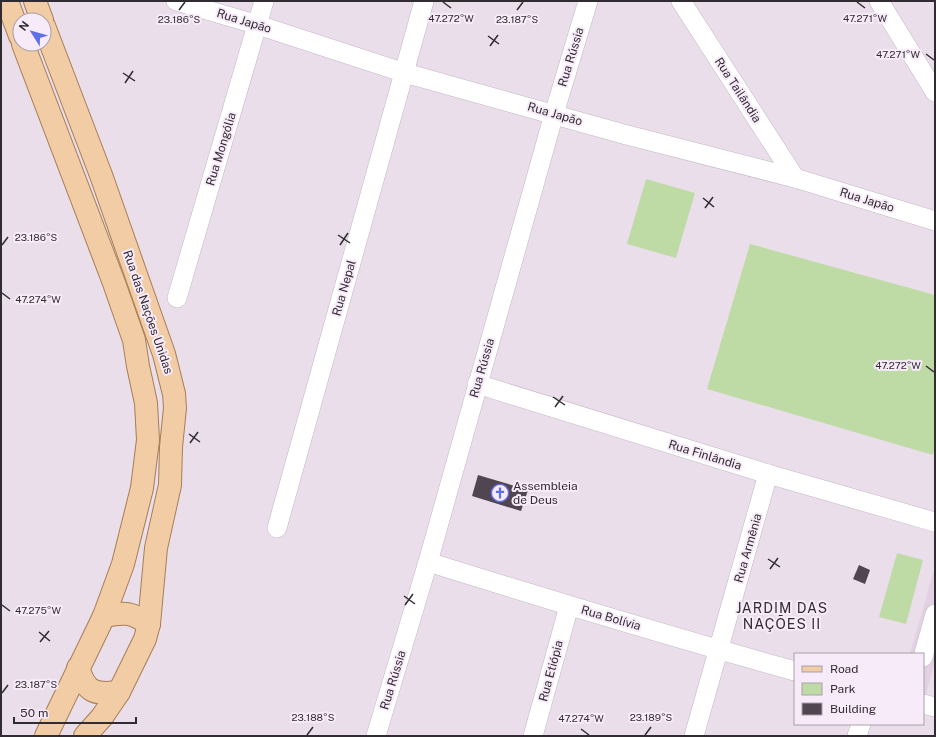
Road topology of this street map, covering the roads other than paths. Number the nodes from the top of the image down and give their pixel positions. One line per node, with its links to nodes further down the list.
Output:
1 (7, 1): 10 (main road)
2 (35, 1): 9 (main road)
3 (176, 1): 11 (street, Rua Japão)
4 (264, 1): 11 (street, Rua Mongólia)
5 (424, 1): 14 (street, Rua Nepal)
6 (588, 1): 16 (street, Rua Rússia)
7 (682, 1): 17 (street, Rua Tailândia)
8 (879, 1): 15 (street)
9 (39, 12)
10 (12, 14)
11 (258, 25): 14 (street, Rua Japão); 19 (street, Rua Mongólia)
12 (52, 47): 28 (main road, Rua das Nações Unidas)
13 (26, 52): 27 (main road, Rua das Nações Unidas)
14 (405, 73): 16 (street, Rua Japão); 23 (street, Rua Nepal)
15 (935, 92)
16 (554, 114): 17 (street, Rua Japão); 20 (street, Rua Rússia)
17 (795, 178): 18 (street, Rua Japão)
18 (935, 221)
19 (177, 298)
20 (477, 384): 21 (street, Rua Finlândia); 24 (street, Rua Rússia)
21 (768, 474): 22 (street, Rua Finlândia); 29 (street, Rua Armênia)
22 (935, 522)
23 (277, 528)
24 (428, 562): 25 (street, Rua Bolívia); 39 (street, Rua Rússia)
25 (569, 606): 29 (street, Rua Bolívia); 40 (street, Rua Etiópia)
26 (935, 614): 30 (street)
27 (104, 616): 28 (main road); 31 (main road, Rua das Nações Unidas)
28 (149, 624): 33 (main road, Rua das Nações Unidas)
29 (720, 650): 32 (street, Rua Bolívia); 41 (street, Rua Armênia)
30 (924, 653)
31 (78, 668): 33 (main road); 37 (main road, Rua das Nações Unidas)
32 (794, 671)
33 (119, 692): 38 (main road, Rua das Nações Unidas)
34 (924, 704): 35 (street)
35 (935, 707)
36 (861, 725): 42 (street)
37 (46, 736)
38 (85, 736)
39 (376, 736)
40 (533, 736)
41 (694, 736)
42 (857, 736)

